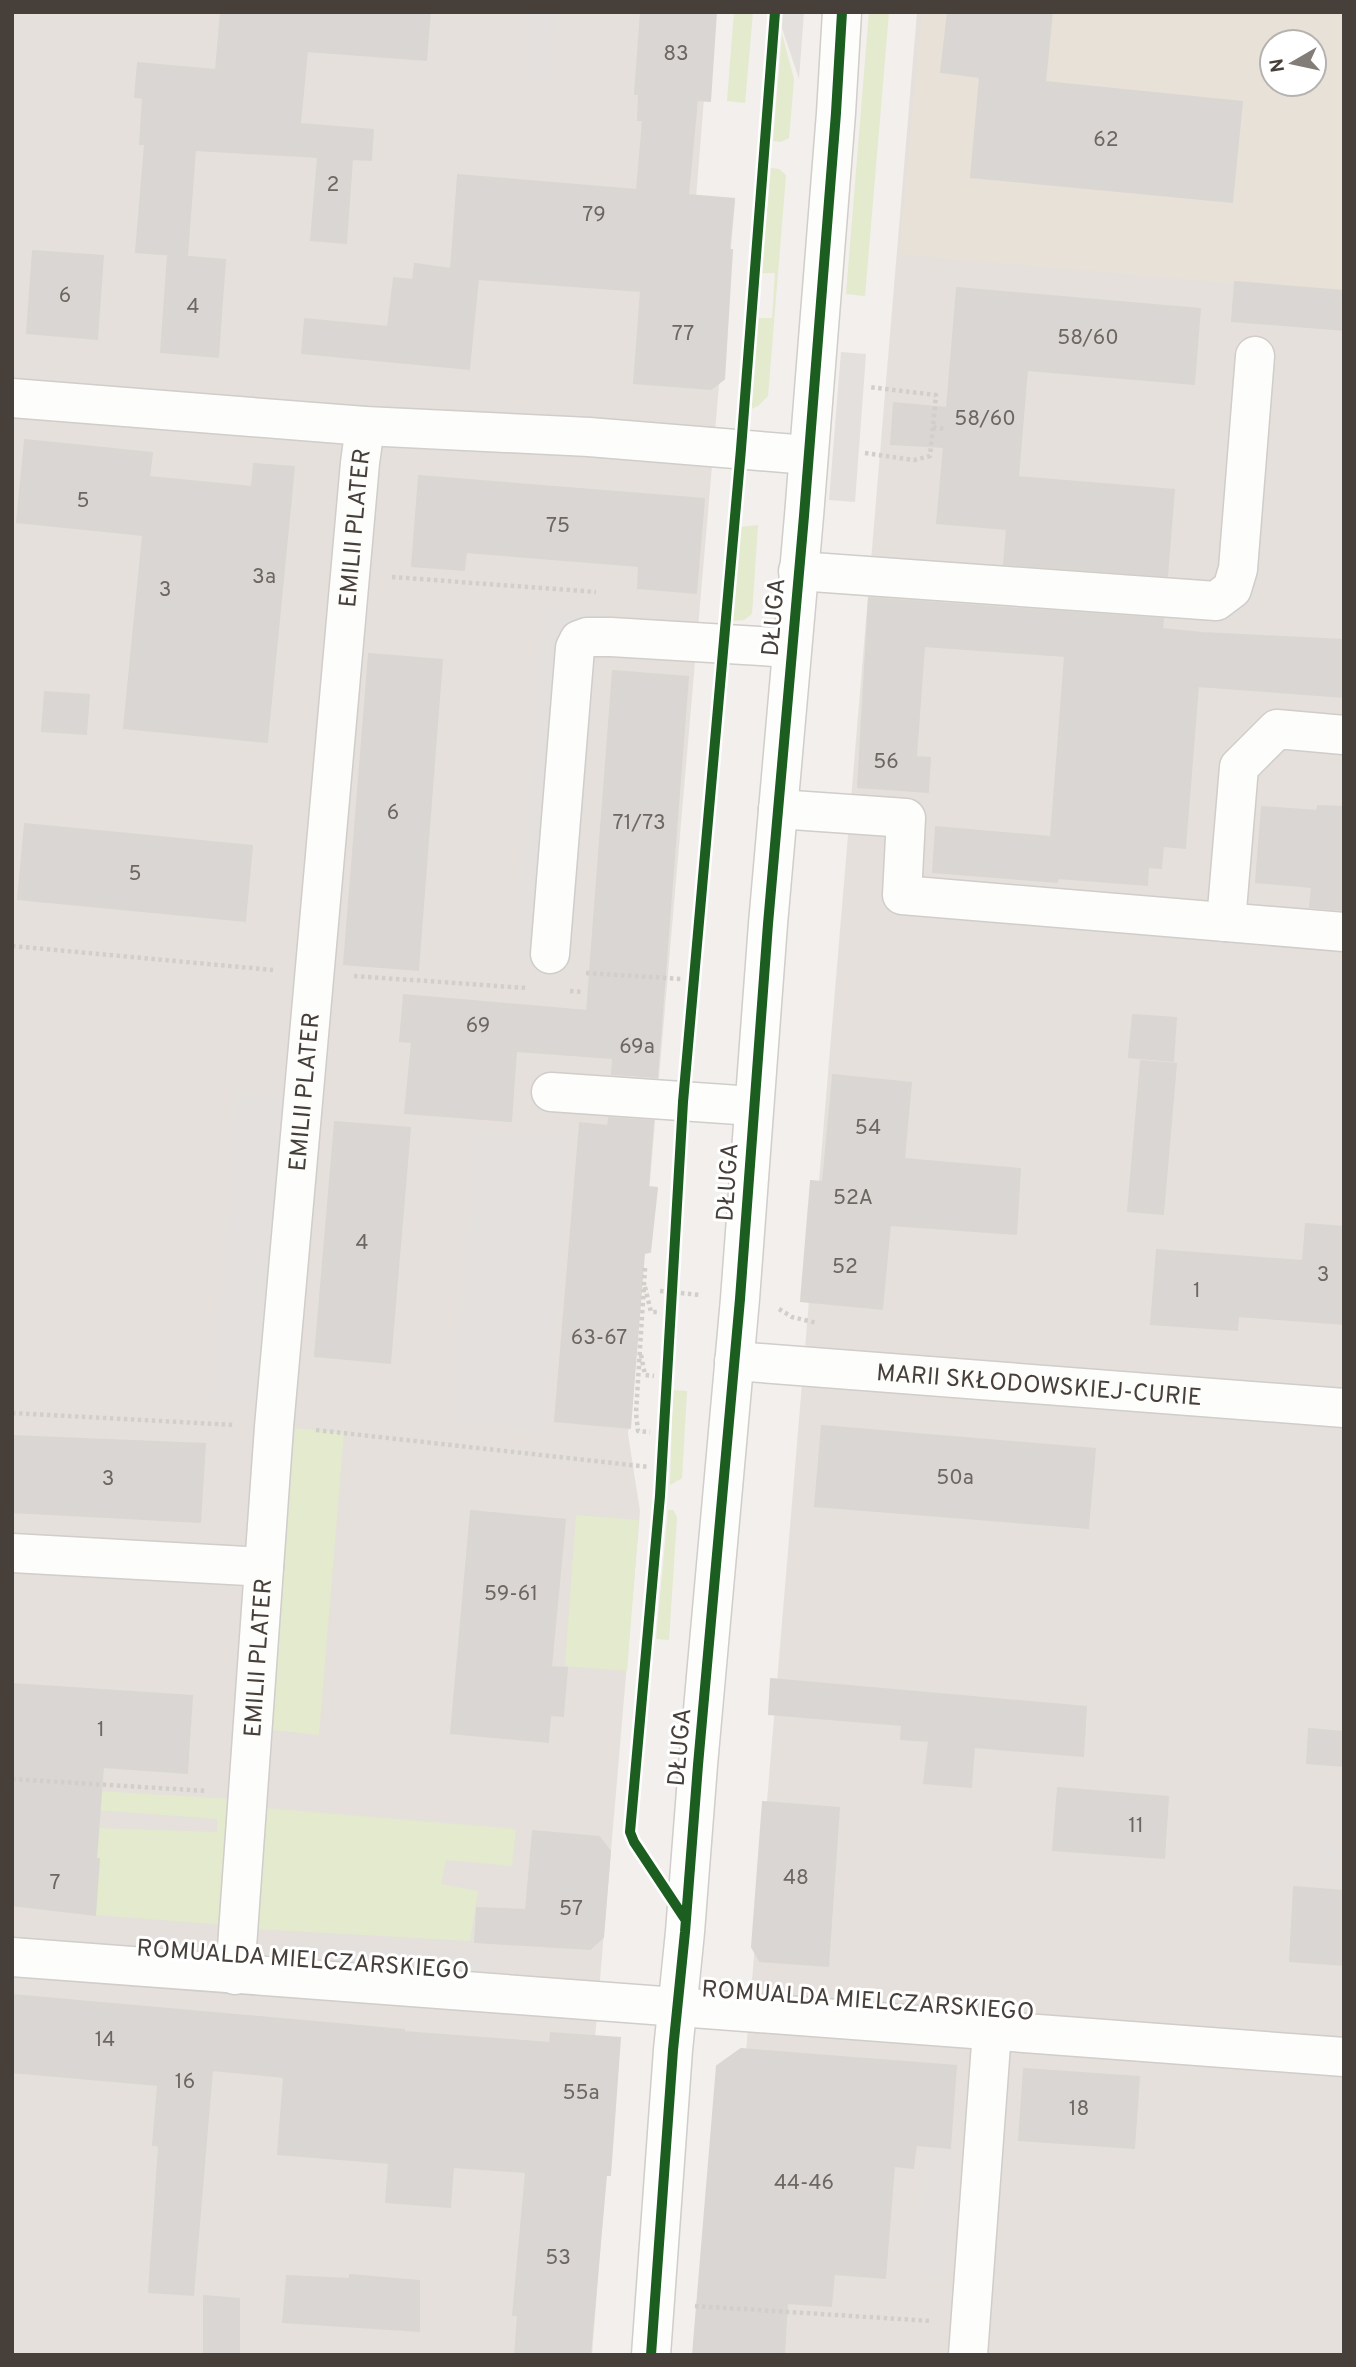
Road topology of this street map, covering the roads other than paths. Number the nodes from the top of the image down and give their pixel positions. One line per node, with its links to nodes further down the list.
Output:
1 (842, 12): 5 (street, DŁUGA)
2 (1255, 356): 6 (street)
3 (12, 398): 4 (street)
4 (365, 426): 5 (street); 18 (street, EMILII PLATER)
5 (808, 455): 6 (street, DŁUGA)
6 (799, 571): 7 (street, DŁUGA)
7 (792, 648): 9 (street, DŁUGA); 12 (street)
8 (1344, 735): 10 (street)
9 (778, 809): 10 (street); 14 (street, DŁUGA)
10 (1226, 922): 11 (street)
11 (1344, 932)
12 (544, 972)
13 (551, 1092): 14 (street)
14 (753, 1106): 15 (street, DŁUGA)
15 (734, 1362): 16 (street, MARII SKŁODOWSKIEJ-CURIE); 21 (street, DŁUGA)
16 (1344, 1408)
17 (12, 1552): 18 (street)
18 (264, 1567): 20 (street, EMILII PLATER)
19 (12, 1957): 20 (street, ROMUALDA MIELCZARSKIEGO)
20 (235, 1975): 21 (street, ROMUALDA MIELCZARSKIEGO)
21 (677, 2007): 22 (street, ROMUALDA MIELCZARSKIEGO); 25 (street, DŁUGA)
22 (992, 2031): 23 (street, ROMUALDA MIELCZARSKIEGO); 24 (street)
23 (1344, 2057)
24 (969, 2339)
25 (652, 2355)

